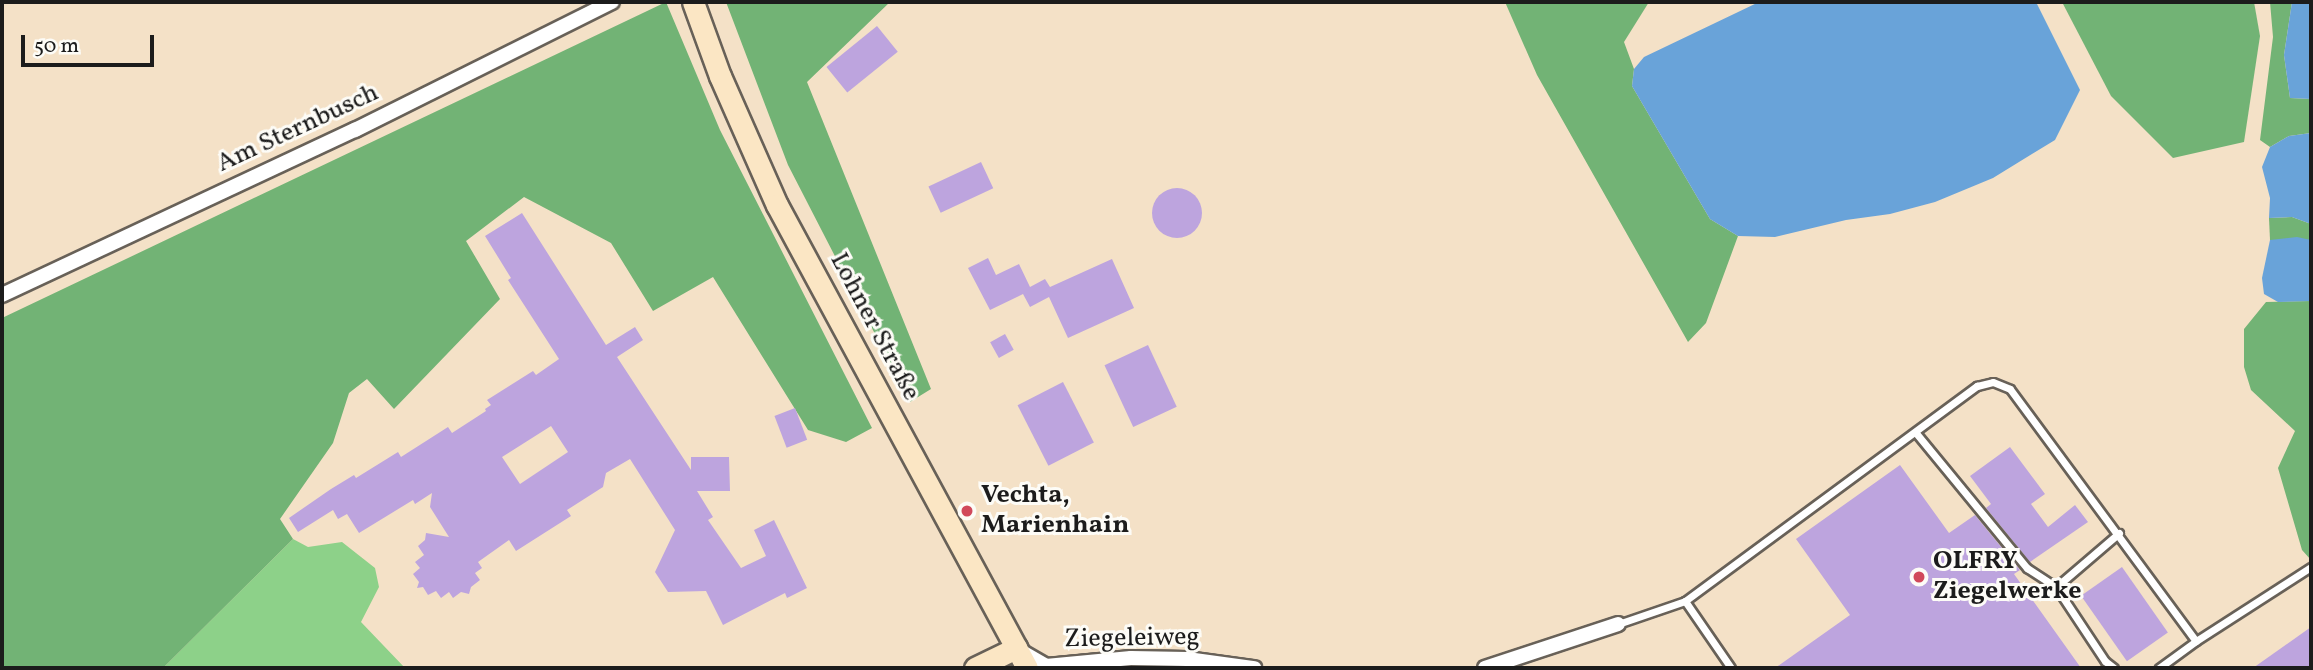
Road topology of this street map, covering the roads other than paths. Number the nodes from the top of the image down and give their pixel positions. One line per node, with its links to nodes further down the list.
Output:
1 (612, 2): 3 (street, Am Sternbusch)
2 (693, 2): 11 (main road, Lohner Straße)
3 (2, 295)
4 (1916, 433): 5 (lane); 7 (lane); 8 (lane)
5 (2119, 533): 7 (lane); 10 (lane)
6 (2311, 567): 10 (lane)
7 (2056, 587): 17 (lane)
8 (1685, 601): 9 (lane); 16 (lane)
9 (1618, 624): 15 (street)
10 (2196, 641): 18 (lane)
11 (1016, 648): 12 (main road); 13 (main road, Lohner Straße); 14 (street, Ziegeleiweg)
12 (975, 668)
13 (1027, 668)
14 (1254, 668)
15 (1485, 668)
16 (1731, 668)
17 (2114, 668)
18 (2159, 668)

